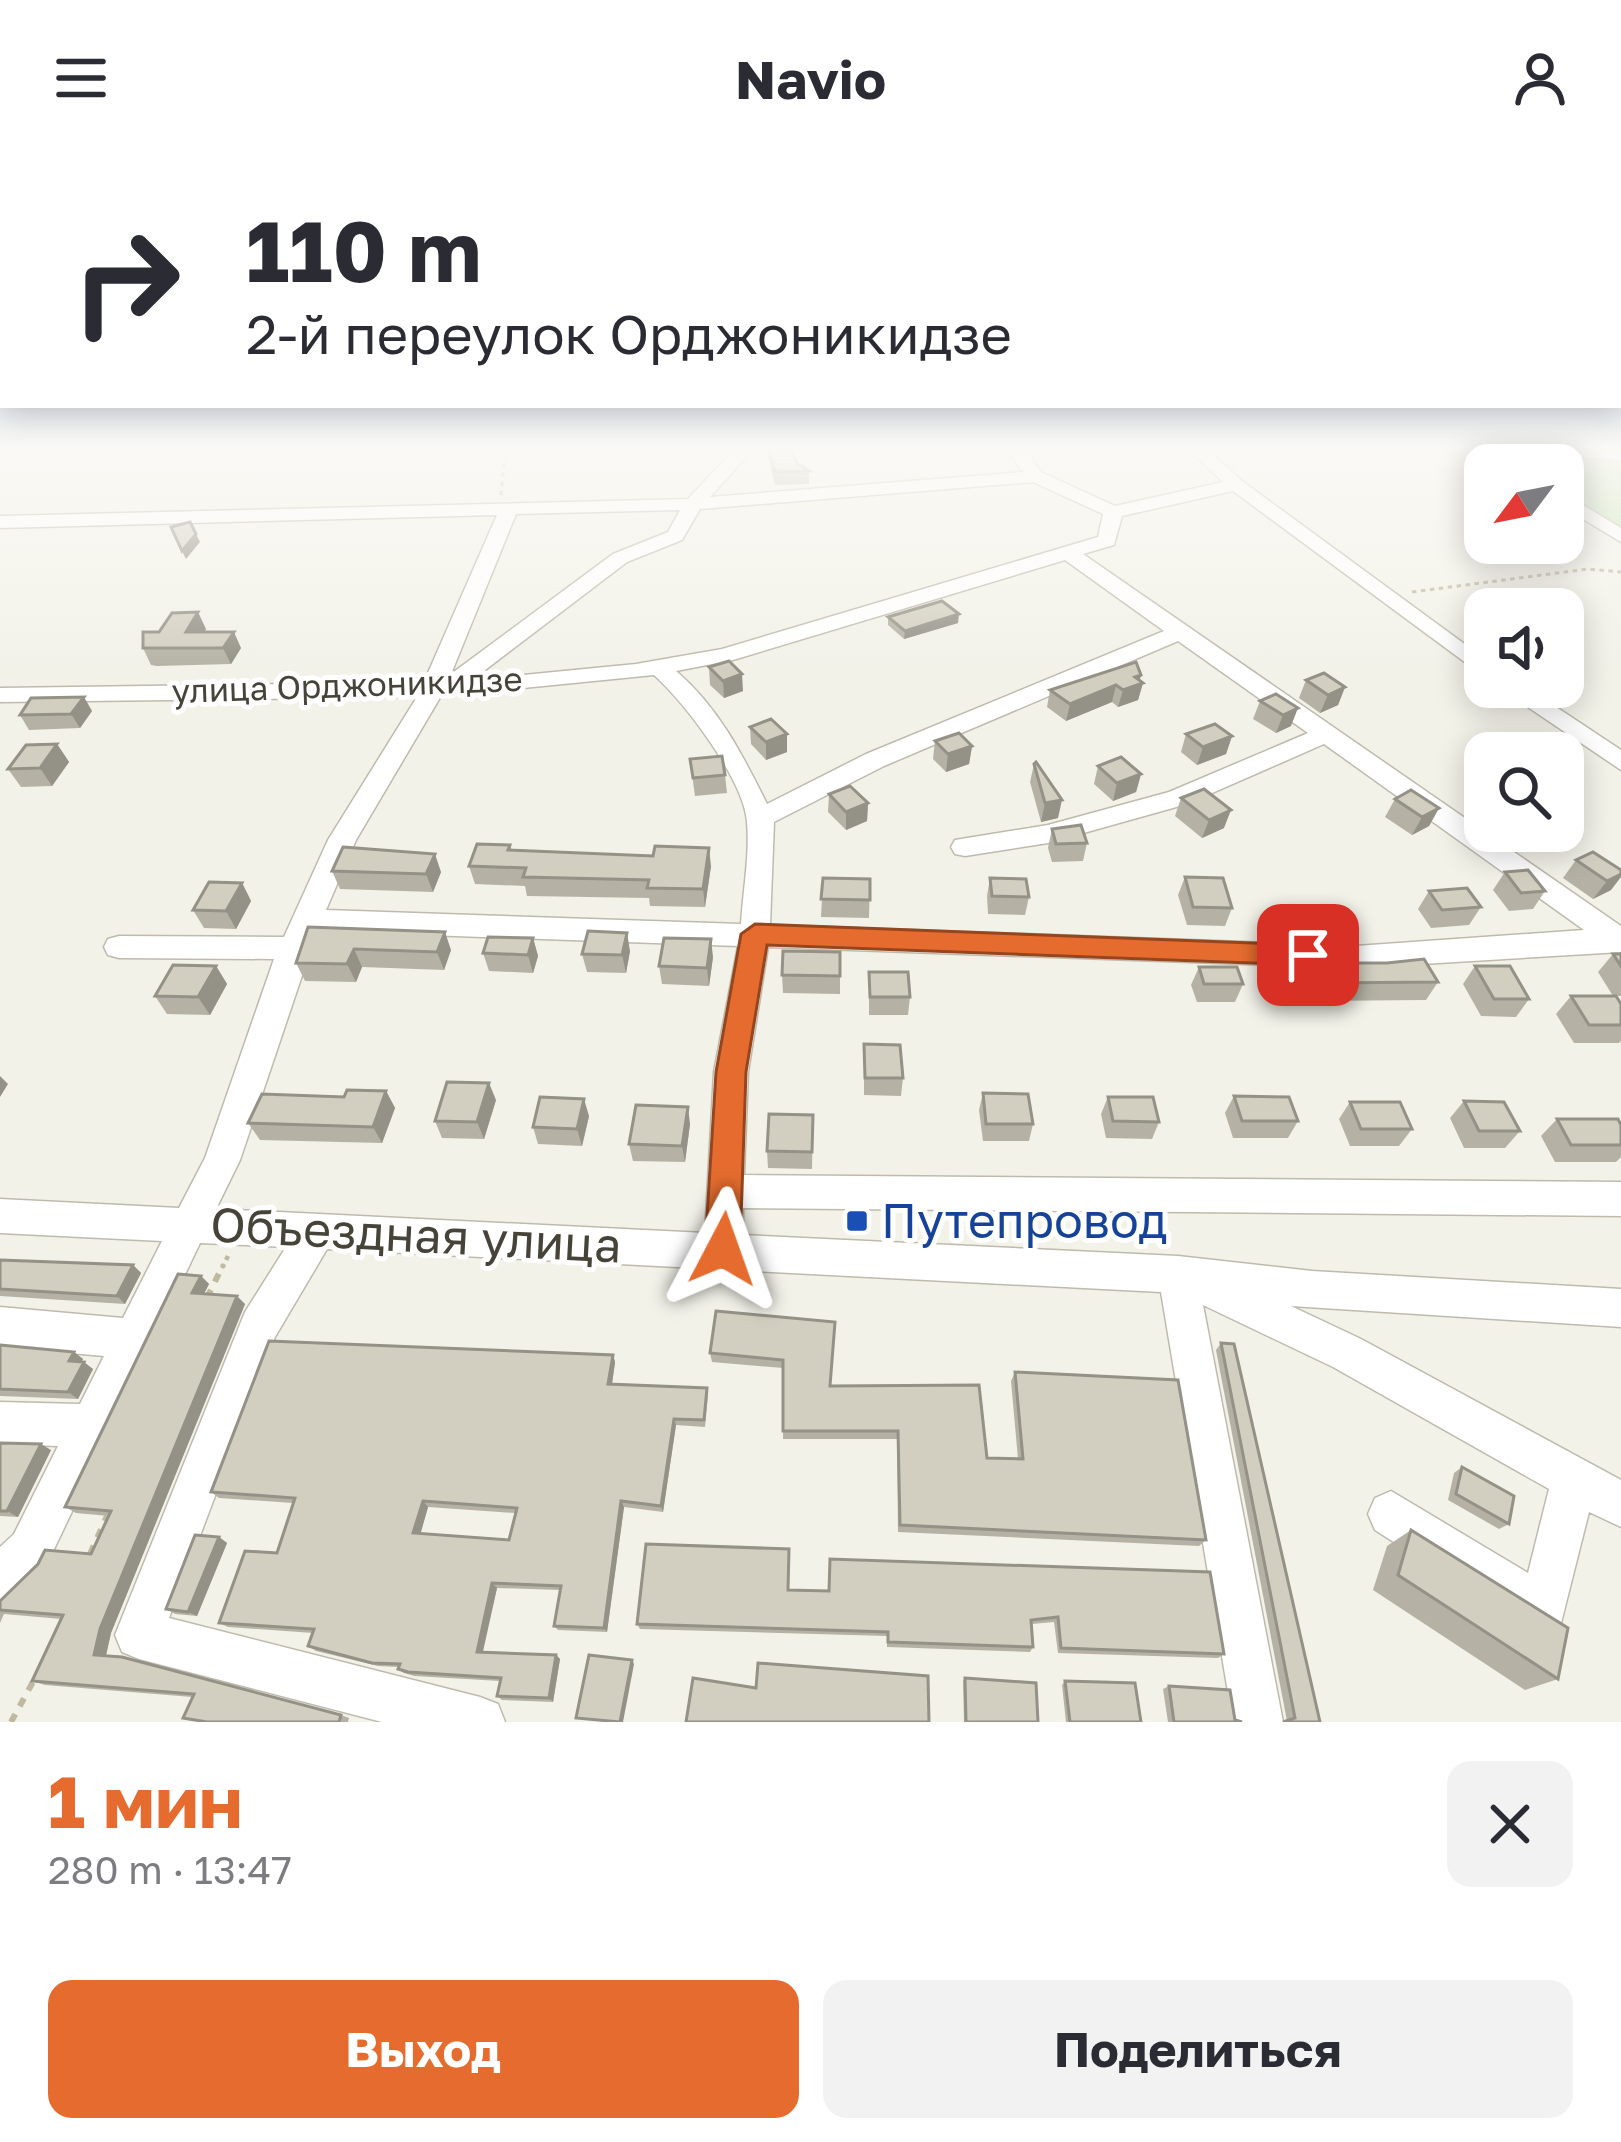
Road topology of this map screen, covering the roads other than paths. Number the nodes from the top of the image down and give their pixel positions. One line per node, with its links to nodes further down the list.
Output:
1 (502, 525): 11 (street)
2 (681, 525): 7 (street)
3 (1110, 525): 5 (street, улица Орджоникидзе)
4 (1289, 525): 8 (street)
5 (1068, 553): 6 (street); 9 (street, улица Орджоникидзе)
6 (1182, 631): 14 (street); 16 (street)
7 (493, 651): 10 (street); 11 (street)
8 (1464, 655)
9 (661, 669): 10 (street, улица Орджоникидзе); 16 (street)
10 (613, 673): 11 (street, улица Орджоникидзе)
11 (440, 688): 12 (street, улица Орджоникидзе); 18 (street)
12 (0, 695)
13 (1541, 708): 15 (street)
14 (1327, 734): 17 (street); 20 (street)
15 (1621, 762)
16 (760, 818): 19 (street)
17 (965, 847)
18 (301, 934): 19 (street); 21 (street); 26 (street)
19 (755, 934): 20 (street); 22 (street)
20 (1620, 939)
21 (118, 947)
22 (727, 1191): 23 (street); 27 (street)
23 (1621, 1199)
24 (0, 1216): 26 (street, Объездная улица)
25 (317, 1232): 26 (street, Объездная улица); 27 (street, Объездная улица); 40 (street)
26 (202, 1236): 32 (street)
27 (723, 1249): 28 (street, Объездная улица)
28 (1178, 1274): 29 (street, Объездная улица); 33 (street); 41 (street)
29 (1312, 1290): 30 (street, Объездная улица); 33 (street)
30 (1621, 1308)
31 (0, 1327): 32 (street)
32 (133, 1339): 35 (street)
33 (1319, 1340): 36 (street)
34 (0, 1423): 35 (street)
35 (90, 1426): 39 (street)
36 (1574, 1478): 37 (street); 38 (street)
37 (1621, 1505)
38 (1391, 1514)
39 (0, 1580)
40 (480, 1722)
41 (1258, 1722)

